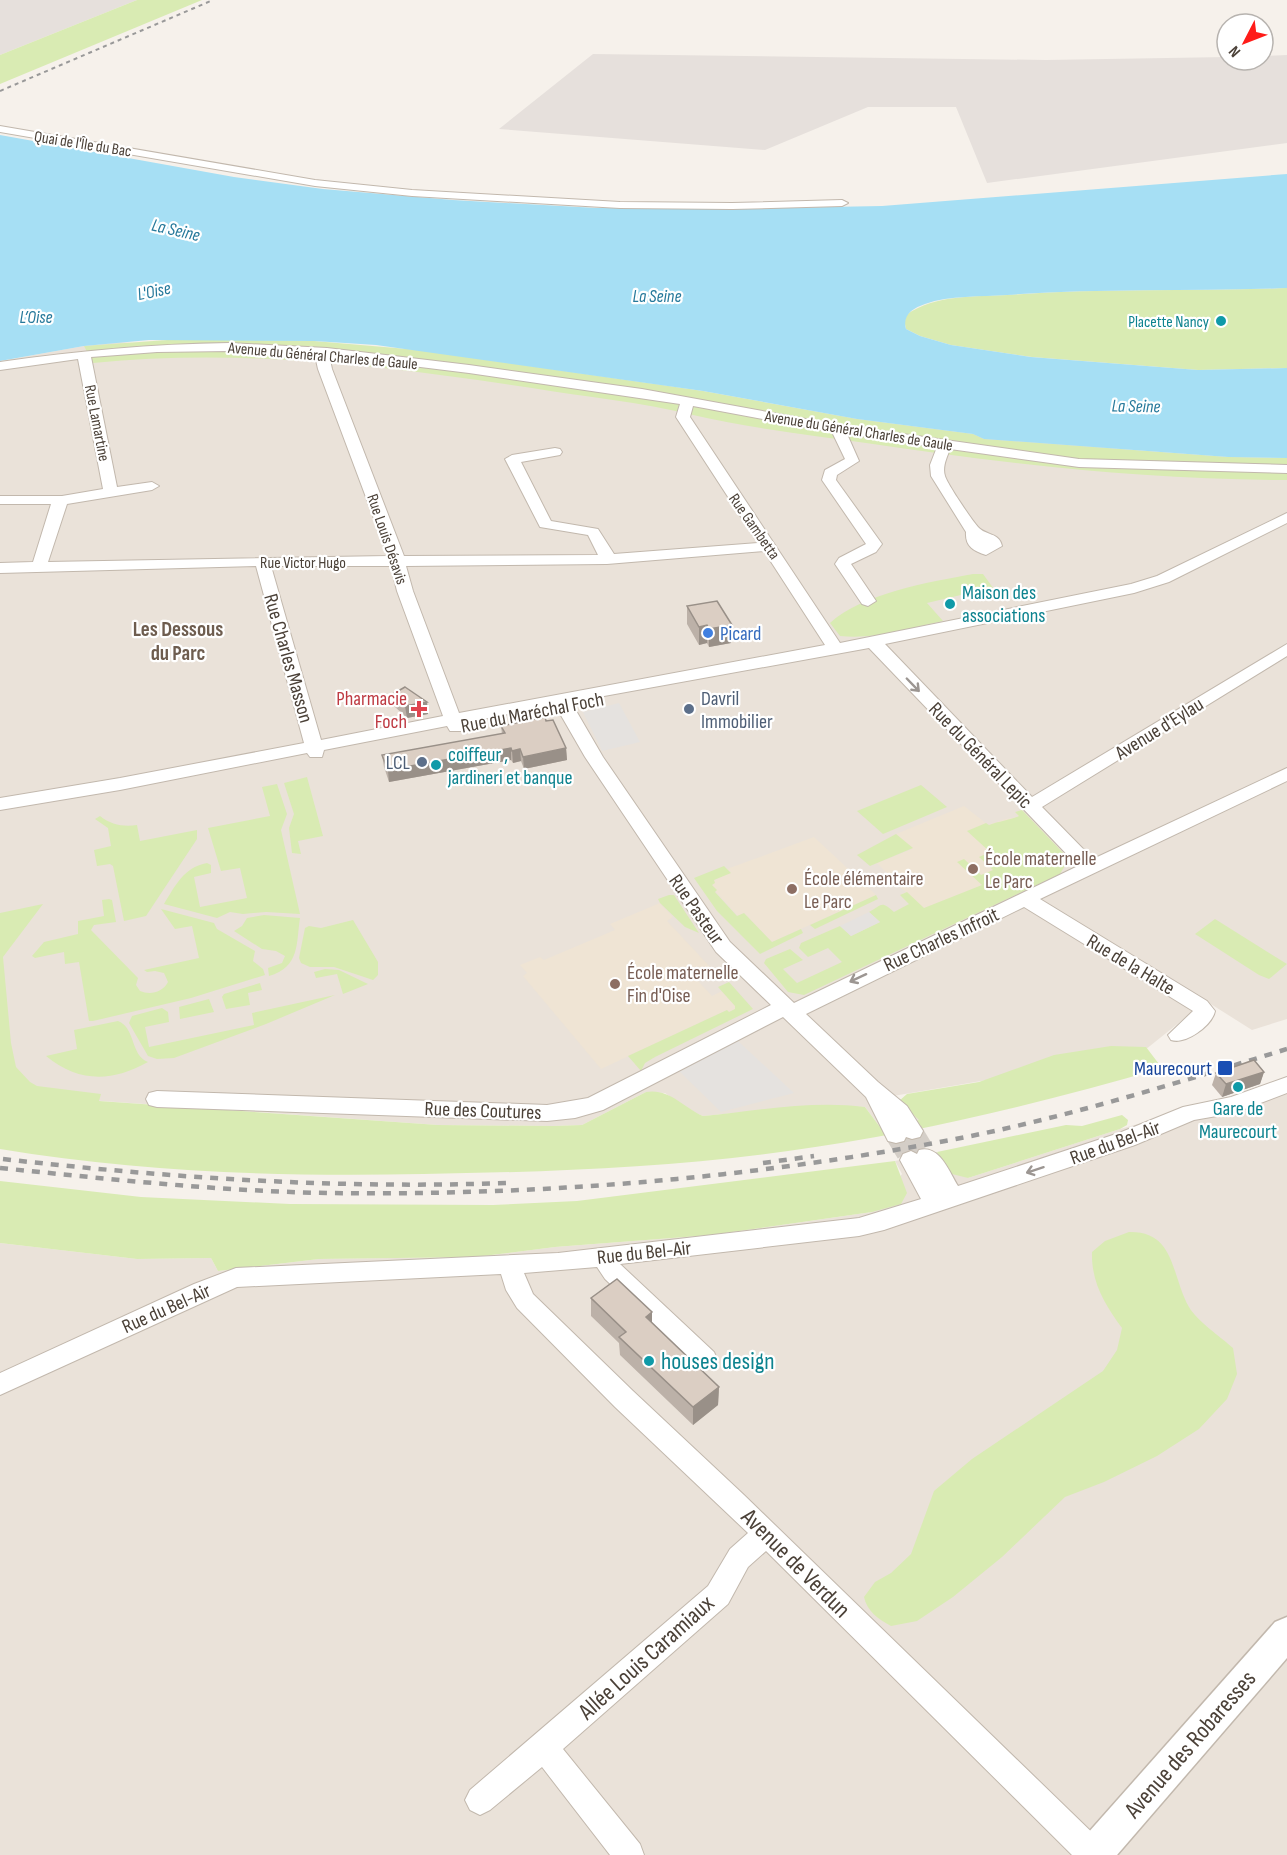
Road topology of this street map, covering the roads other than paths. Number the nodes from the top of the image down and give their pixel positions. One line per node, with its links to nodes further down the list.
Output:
1 (0, 129): 2 (street, Quai de l'Île du Bac)
2 (842, 203)
3 (327, 352): 4 (street, Avenue du Général Charles de Gaule); 6 (street, Avenue du Général Charles de Gaule); 19 (street, Rue Louis Désavis)
4 (84, 354): 5 (street, Avenue du Général Charles de Gaule); 12 (street, Rue Lamartine)
5 (0, 366)
6 (688, 402): 7 (street, Avenue du Général Charles de Gaule); 17 (street, Rue Gambetta)
7 (839, 429): 8 (street, Avenue du Général Charles de Gaule); 23 (street)
8 (945, 444): 10 (street, Avenue du Général Charles de Gaule); 16 (street)
9 (555, 452): 18 (street)
10 (1287, 469)
11 (152, 486): 12 (street)
12 (111, 492): 14 (street)
13 (0, 500): 14 (street)
14 (62, 500): 21 (street)
15 (1287, 517): 24 (street, Rue du Maréchal Foch)
16 (974, 532)
17 (769, 546): 18 (street, Rue Victor Hugo); 25 (street, Rue Gambetta)
18 (607, 559): 19 (street, Rue Victor Hugo)
19 (397, 561): 20 (street, Rue Victor Hugo); 28 (street, Rue Louis Désavis)
20 (263, 562): 21 (street, Rue Victor Hugo); 29 (street, Rue Charles Masson)
21 (39, 567): 22 (street, Rue Victor Hugo)
22 (0, 568)
23 (868, 601)
24 (873, 642): 25 (street, Rue du Maréchal Foch); 33 (street, Rue du Général Lepic, one-way to 33)
25 (836, 649): 27 (street, Rue du Maréchal Foch)
26 (1287, 649): 33 (street, Avenue d'Eylau)
27 (562, 703): 28 (street, Rue du Maréchal Foch); 37 (street, Rue Pasteur)
28 (454, 724): 29 (street, Rue du Maréchal Foch)
29 (315, 750): 31 (street, Rue du Maréchal Foch)
30 (1287, 774): 35 (street, Rue Charles Infroit)
31 (121, 792): 32 (street, Rue du Maréchal Foch); 34 (street, Rue du Maréchal Foch)
32 (0, 804)
33 (1030, 806): 35 (street, Rue du Général Lepic)
34 (0, 811)
35 (1090, 867): 36 (street, Rue Charles Infroit)
36 (1025, 898): 37 (street, Rue Charles Infroit, one-way to 37); 38 (street, Rue de la Halte)
37 (788, 1010): 40 (street, Rue des Coutures); 41 (street, Rue Pasteur)
38 (1178, 1035)
39 (1287, 1085): 43 (street, Rue du Bel-Air, one-way to 43)
40 (157, 1099)
41 (904, 1133)
42 (919, 1158): 43 (street)
43 (944, 1199): 44 (street, Rue du Bel-Air)
44 (602, 1256): 45 (street, Rue du Bel-Air); 46 (street)
45 (510, 1266): 47 (street, Rue du Bel-Air); 48 (street, Avenue de Verdun)
46 (705, 1359)
47 (0, 1384)
48 (765, 1534): 50 (street, Allée Louis Caramiaux); 53 (street, Avenue de Verdun)
49 (1287, 1633): 53 (street, Avenue des Robaresses)
50 (544, 1747): 51 (street, Allée Louis Caramiaux); 52 (street)
51 (480, 1800)
52 (628, 1855)
53 (1092, 1855)

